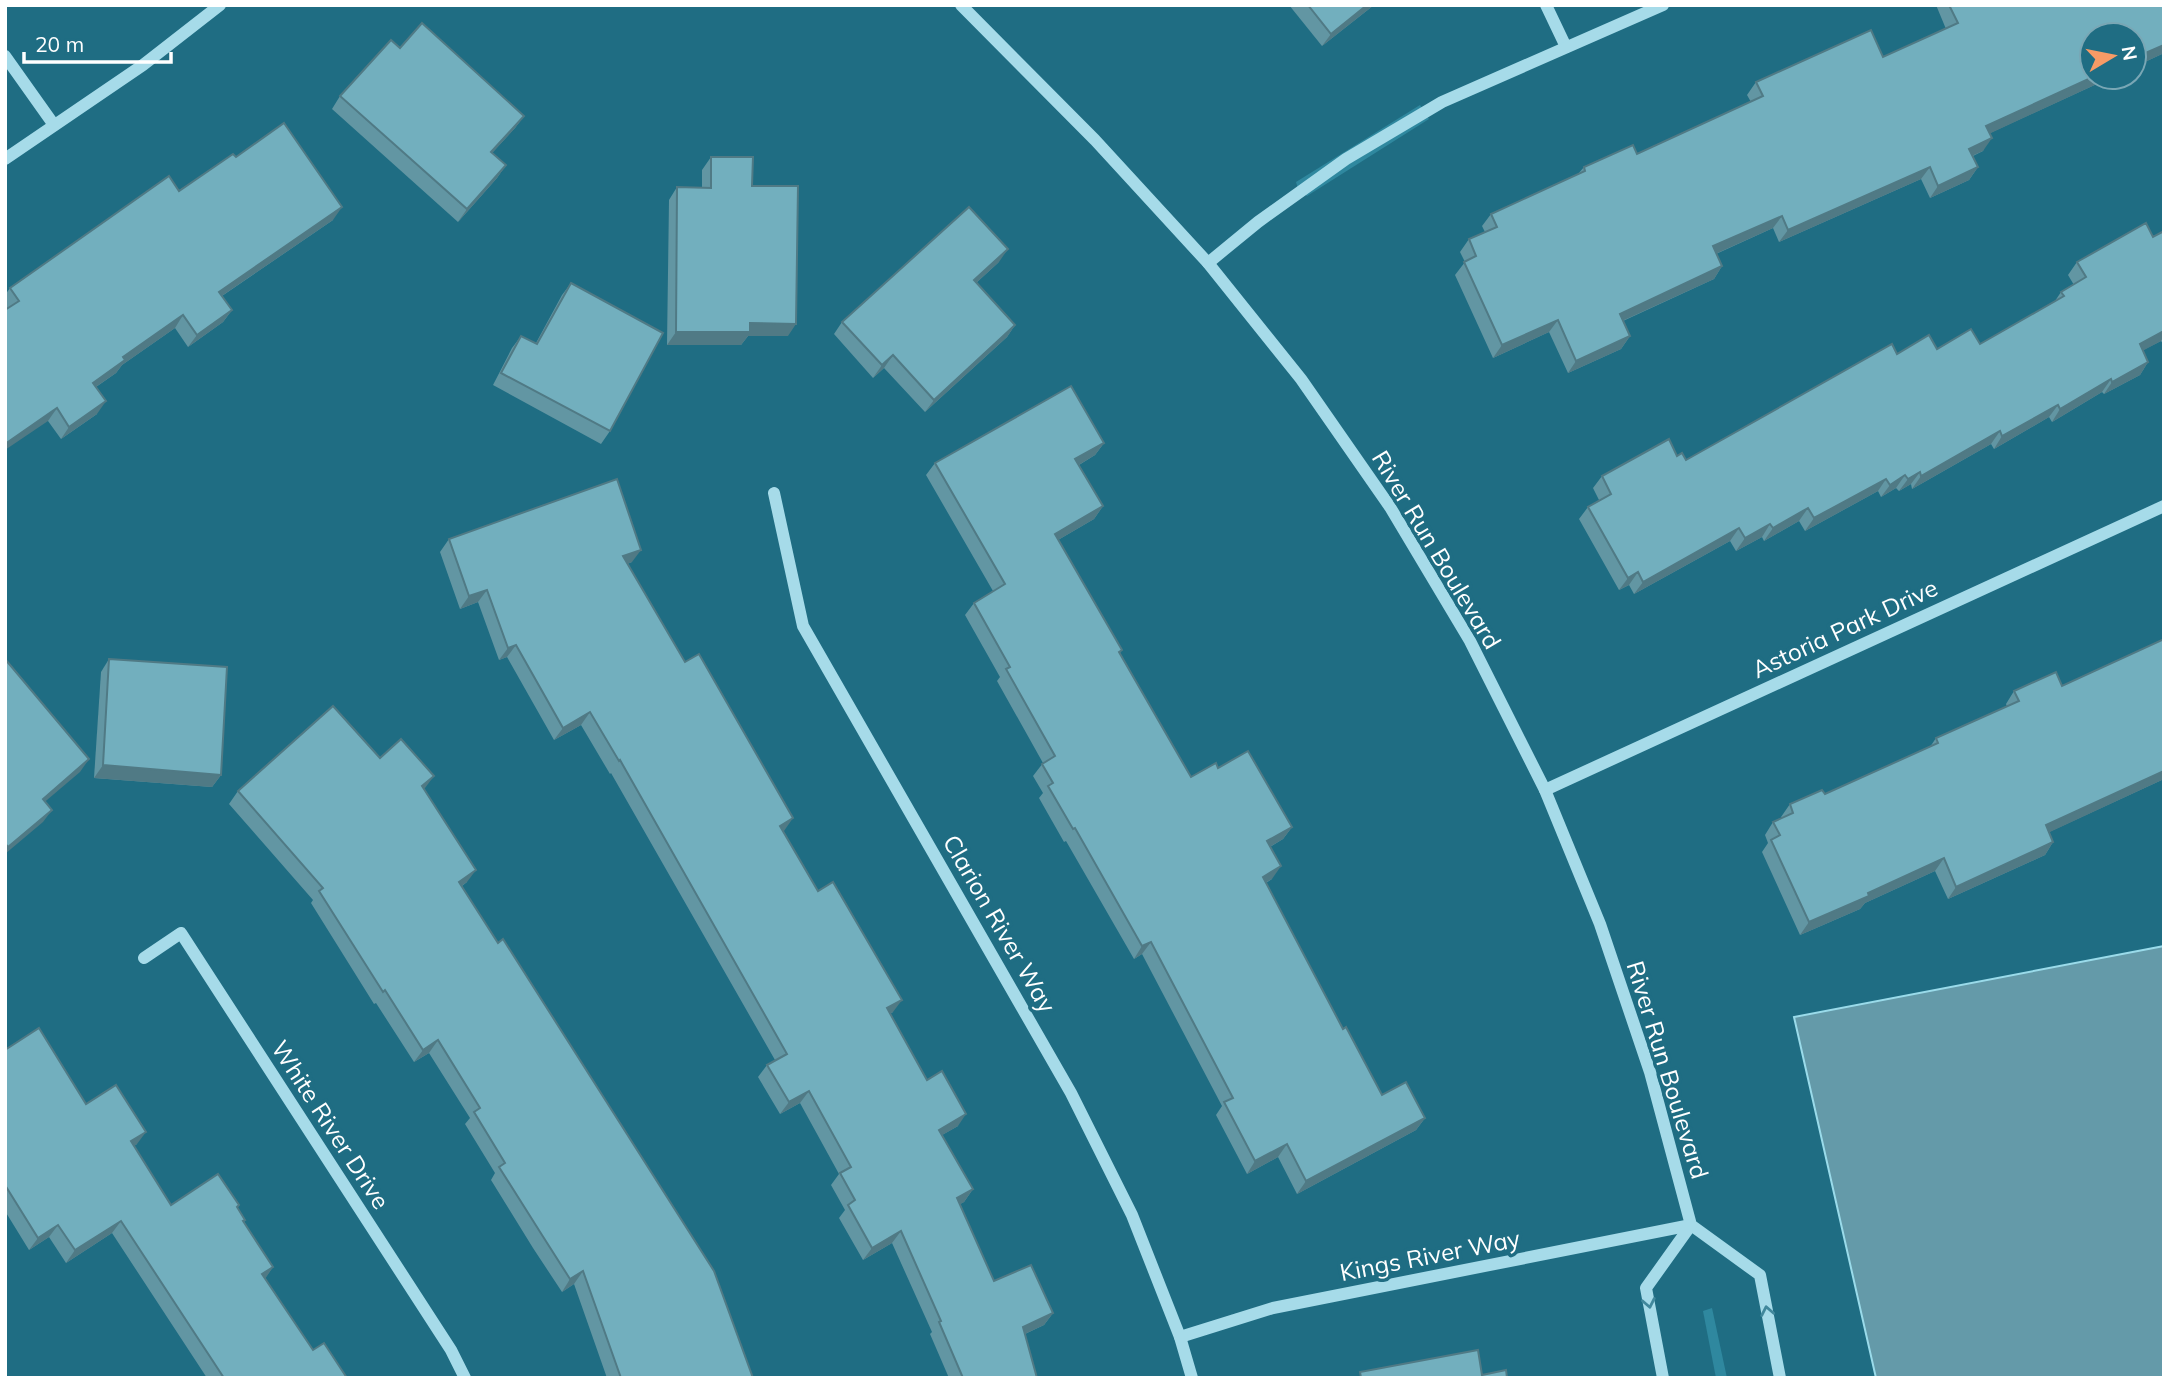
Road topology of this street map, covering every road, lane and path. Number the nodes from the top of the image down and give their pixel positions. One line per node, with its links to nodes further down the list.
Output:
1 (220, 5): 7 (street)
2 (961, 5): 9 (street, River Run Boulevard)
3 (1546, 5): 5 (street)
4 (1663, 5): 5 (street)
5 (1566, 47): 9 (street)
6 (5, 56): 7 (street)
7 (54, 125): 8 (street)
8 (5, 159)
9 (1208, 263): 12 (street, River Run Boulevard)
10 (774, 493): 15 (street, Clarion River Way)
11 (2164, 506): 12 (street, Astoria Park Drive)
12 (1545, 790): 14 (street, River Run Boulevard)
13 (144, 958): 16 (street, White River Drive)
14 (1691, 1225): 15 (street, Kings River Way); 18 (street, one-way to 18); 19 (street, one-way to 14)
15 (1180, 1337): 17 (street, Clarion River Way)
16 (465, 1378)
17 (1192, 1378)
18 (1663, 1378)
19 (1780, 1378)

